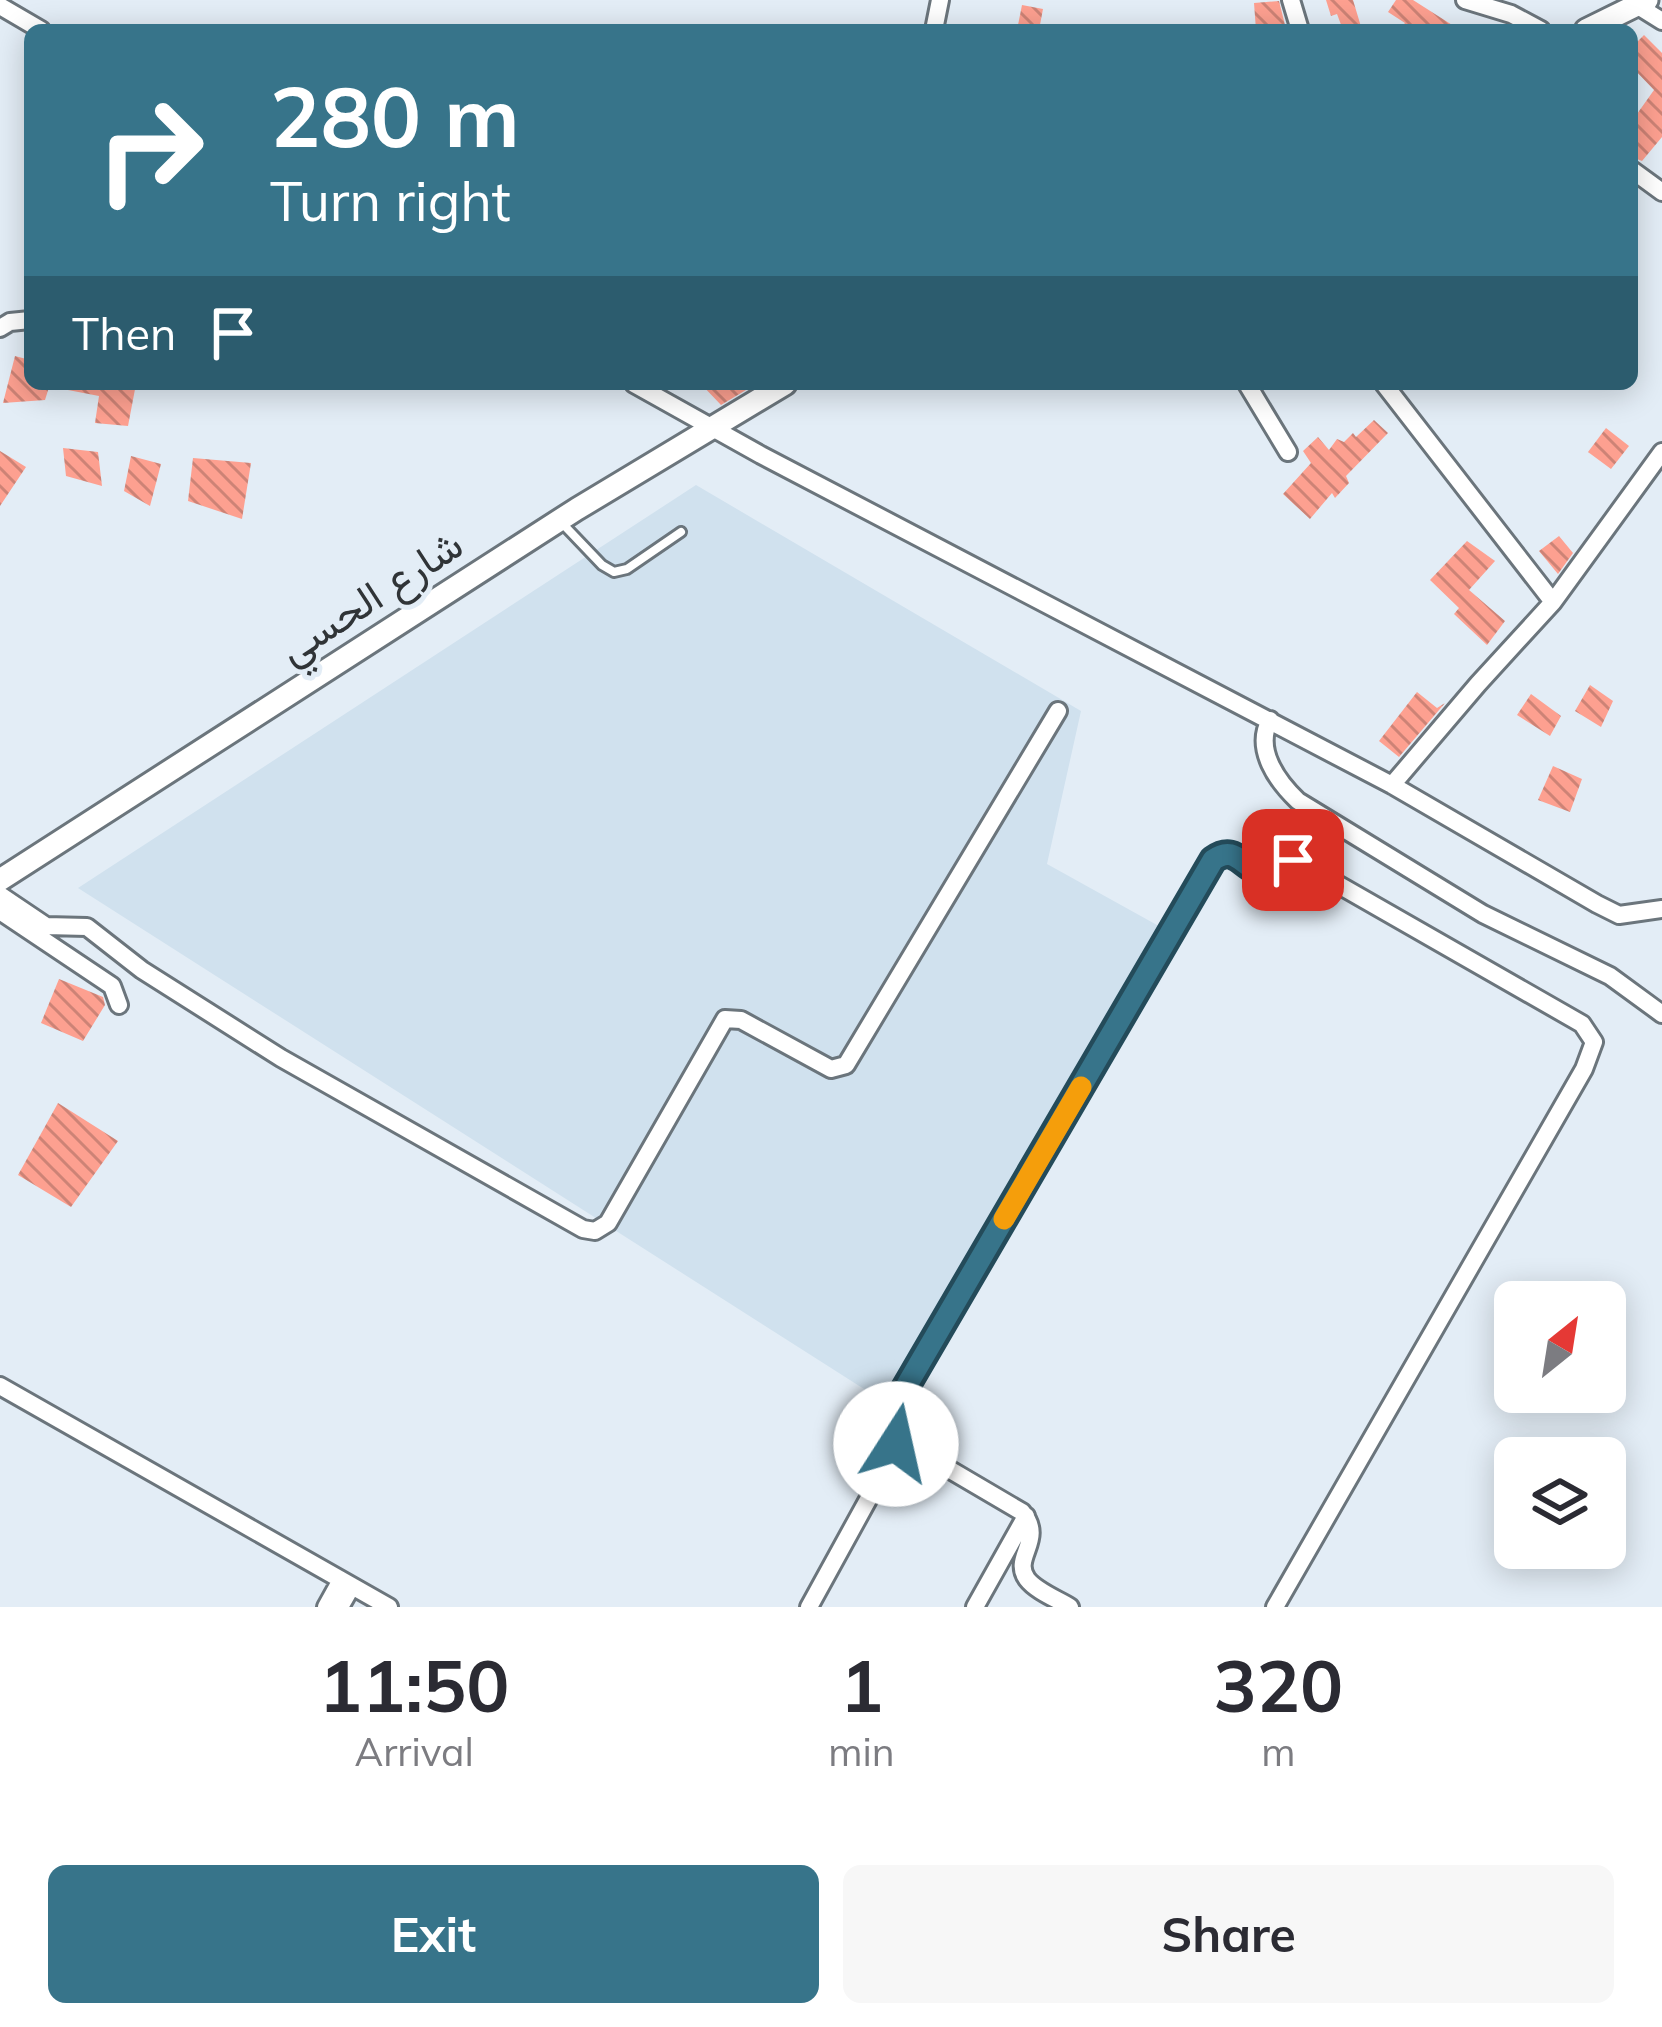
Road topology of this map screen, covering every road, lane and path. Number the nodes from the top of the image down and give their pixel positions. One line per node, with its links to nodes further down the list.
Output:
1 (1465, 0): 6 (street)
2 (1643, 3): 4 (street); 7 (street)
3 (0, 5): 5 (street)
4 (1662, 22)
5 (31, 24)
6 (1531, 24)
7 (1599, 24)
8 (644, 390): 12 (street)
9 (775, 390): 12 (street, شارع الحسي)
10 (1251, 390): 13 (street)
11 (1389, 390): 17 (street)
12 (709, 428): 15 (street, شارع الحسي); 19 (street)
13 (1288, 452)
14 (1661, 456): 17 (street)
15 (560, 520): 16 (lane); 21 (street, شارع الحسي)
16 (681, 532)
17 (1553, 602): 20 (street)
18 (1058, 711): 22 (street)
19 (1270, 720): 20 (street); 26 (street)
20 (1392, 785): 23 (street)
21 (0, 880)
22 (0, 895)
23 (1662, 909)
24 (0, 911): 25 (street)
25 (119, 1005)
26 (1662, 1014)
27 (0, 1386): 30 (street)
28 (896, 1438): 29 (street); 34 (street); 37 (street)
29 (1027, 1516): 35 (street); 36 (street)
30 (347, 1583): 31 (street); 32 (street); 33 (street)
31 (326, 1607)
32 (340, 1607)
33 (389, 1607)
34 (808, 1607)
35 (975, 1607)
36 (1070, 1607)
37 (1275, 1607)

